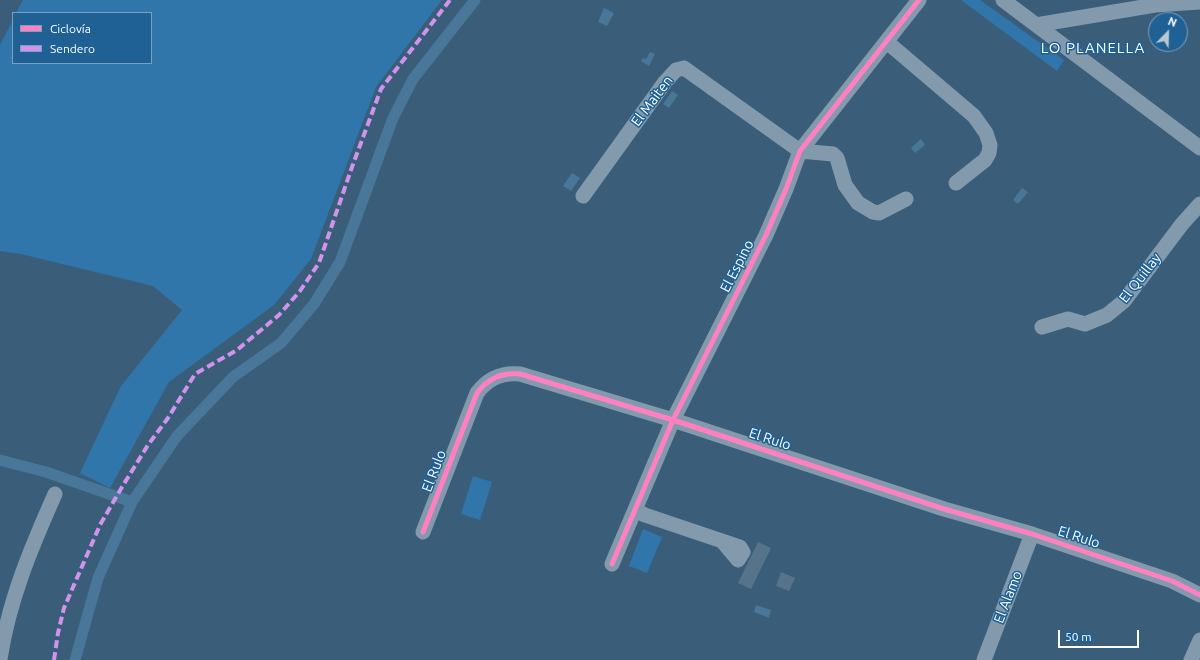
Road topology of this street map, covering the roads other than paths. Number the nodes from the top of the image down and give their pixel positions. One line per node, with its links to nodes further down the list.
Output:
1 (919, 0): 6 (street, El Espino)
2 (1003, 0): 5 (street)
3 (1155, 2): 4 (street); 5 (street)
4 (1200, 2)
5 (1036, 25): 7 (street)
6 (887, 42): 8 (street, El Espino); 9 (street)
7 (1200, 148)
8 (800, 151): 10 (street, El Maiten); 11 (street); 14 (street, El Espino)
9 (956, 183)
10 (583, 196)
11 (906, 199)
12 (1200, 204): 13 (street, El Quillay)
13 (1042, 327)
14 (673, 420): 16 (street, El Espino); 17 (street, El Rulo); 18 (street, El Rulo)
15 (55, 494): 23 (street)
16 (635, 510): 19 (street); 20 (street, El Espino)
17 (423, 532)
18 (1032, 534): 21 (street, El Rulo); 24 (street, El Alamo)
19 (722, 541)
20 (612, 564)
21 (1200, 595)
22 (1200, 640): 25 (street)
23 (0, 659)
24 (984, 660)
25 (1191, 660)

